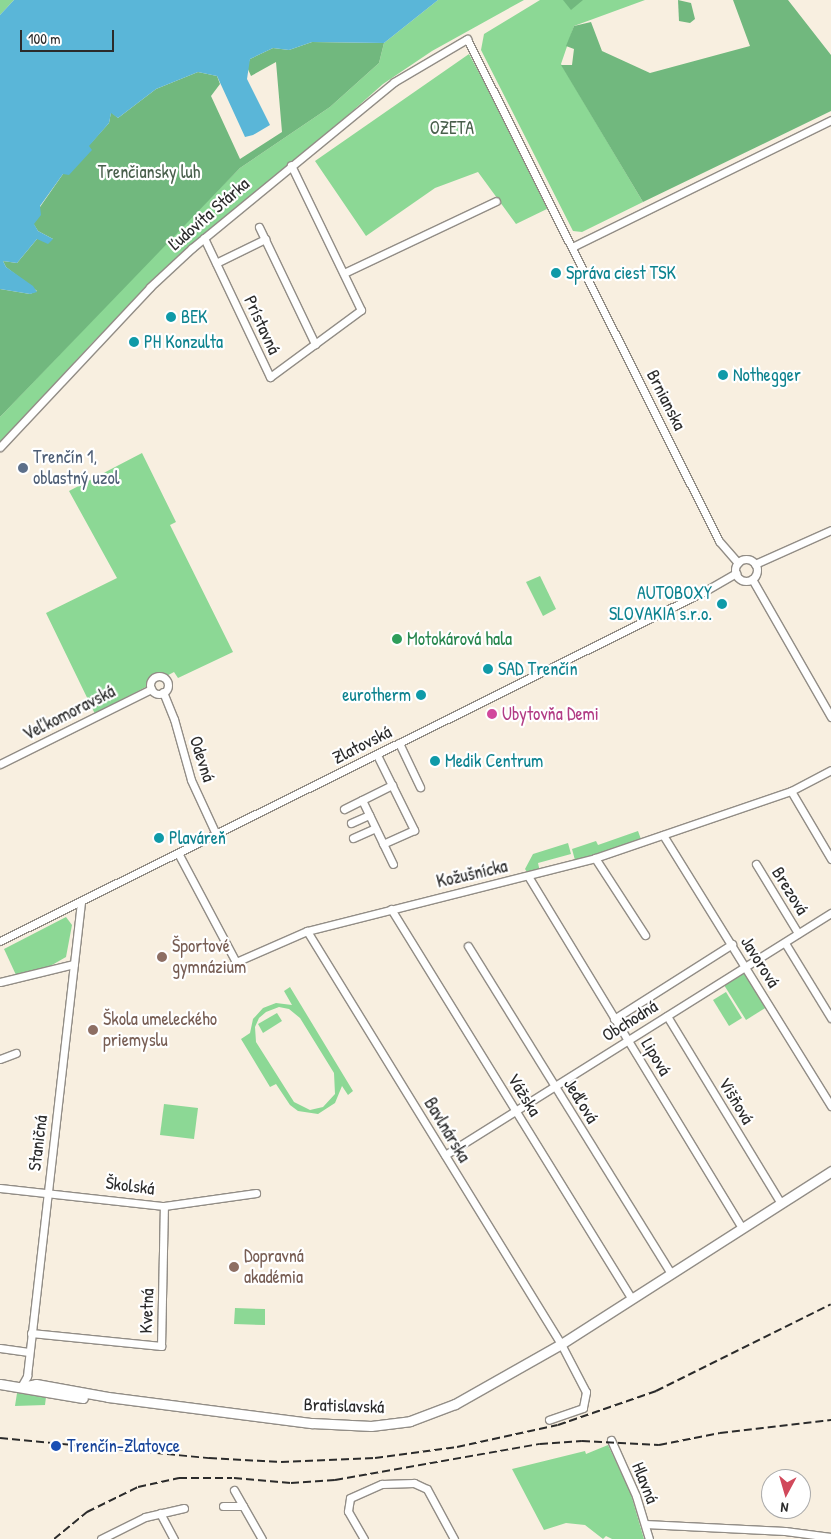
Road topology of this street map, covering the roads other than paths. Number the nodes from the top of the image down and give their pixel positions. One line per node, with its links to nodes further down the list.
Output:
1 (467, 39): 3 (street, Ľudovíta Stárka); 8 (street, Brnianska)
2 (831, 120): 8 (street)
3 (291, 164): 6 (street, Ľudovíta Stárka); 10 (street, Prístavná)
4 (496, 201): 10 (street)
5 (260, 227): 7 (street)
6 (204, 238): 9 (street, Prístavná); 12 (street, Ľudovíta Stárka)
7 (265, 239): 9 (street); 11 (street)
8 (574, 246): 14 (street, Brnianska)
9 (216, 263): 11 (street, Prístavná)
10 (344, 274): 11 (street, Prístavná)
11 (315, 344)
12 (0, 447)
13 (831, 530): 15 (street)
14 (738, 563): 15 (street); 16 (street)
15 (755, 564): 17 (street)
16 (736, 573): 17 (street); 21 (street, Zlatovská)
17 (752, 579): 20 (street)
18 (151, 688): 19 (street); 19 (street); 23 (street, Veľkomoravská)
19 (163, 692): 33 (street, Odevná)
20 (831, 718)
21 (399, 743): 22 (street, Zlatovská); 26 (street)
22 (377, 754): 25 (street); 33 (street, Zlatovská)
23 (0, 764)
24 (831, 770): 27 (street, Kožušnícka)
25 (392, 785): 28 (street); 36 (street)
26 (420, 787)
27 (791, 791): 34 (street, Kožušnícka); 39 (street)
28 (362, 800): 29 (street); 30 (street)
29 (344, 809)
30 (369, 815): 31 (street); 32 (street)
31 (351, 823)
32 (375, 828): 35 (street); 36 (street)
33 (216, 834): 37 (street, Zlatovská)
34 (663, 835): 38 (street, Kožušnícka); 51 (street, Javorová)
35 (353, 838)
36 (384, 844): 40 (street)
37 (178, 853): 43 (street, Zlatovská); 46 (street, Kožušnícka)
38 (595, 858): 42 (street, Kožušnícka); 48 (street)
39 (831, 859)
40 (393, 864)
41 (756, 864): 47 (street, Brezová)
42 (528, 876): 44 (street, Kožušnícka); 57 (street, Lipová)
43 (81, 902): 49 (street, Zlatovská); 53 (street, Staničná)
44 (391, 909): 46 (street, Kožušnícka); 64 (street, Vážska)
45 (831, 913): 47 (street, Obchodná)
46 (307, 931): 65 (street, Bavlnárska)
47 (798, 933): 50 (street, Obchodná)
48 (645, 935)
49 (0, 941)
50 (785, 943): 54 (street, Obchodná); 58 (street, Brezová)
51 (732, 944): 54 (street, Javorová); 57 (street, Obchodná)
52 (468, 946): 62 (street, Jedľová)
53 (74, 964): 55 (street); 68 (street, Staničná)
54 (745, 967): 56 (street, Obchodná); 63 (street, Javorová)
55 (0, 982)
56 (667, 1016): 59 (street, Obchodná); 70 (street, Višňová)
57 (614, 1018): 59 (street, Lipová)
58 (831, 1018)
59 (628, 1040): 62 (street, Obchodná); 72 (street, Lipová)
60 (16, 1053): 61 (street)
61 (0, 1059)
62 (554, 1085): 64 (street, Obchodná); 73 (street, Jedľová)
63 (831, 1106)
64 (514, 1109): 65 (street, Obchodná); 74 (street, Vážska)
65 (445, 1155): 76 (street, Bavlnárska)
66 (831, 1171): 70 (main road, Bratislavská)
67 (0, 1188): 68 (street, Školská)
68 (47, 1193): 71 (street, Školská); 75 (street, Staničná)
69 (256, 1193): 71 (street, Školská)
70 (780, 1202): 72 (main road, Bratislavská)
71 (164, 1206): 75 (street, Kvetná)
72 (742, 1228): 73 (main road, Bratislavská)
73 (670, 1272): 74 (main road, Bratislavská)
74 (631, 1298): 76 (main road, Bratislavská)
75 (31, 1333): 78 (street, Staničná)
76 (561, 1344): 80 (main road, Bratislavská); 81 (street)
77 (0, 1348): 78 (street)
78 (29, 1352): 80 (street, Staničná)
79 (0, 1384): 80 (main road, Bratislavská)
80 (21, 1387)
81 (549, 1420)
82 (611, 1440): 88 (street, Hlavná)
83 (234, 1490): 85 (street)
84 (223, 1506): 85 (street)
85 (243, 1506): 92 (street)
86 (184, 1508): 87 (street)
87 (160, 1513): 90 (street); 91 (street)
88 (645, 1524): 89 (street); 95 (street, Hlavná)
89 (831, 1537)
90 (101, 1539)
91 (174, 1539)
92 (262, 1539)
93 (364, 1539): 94 (street)
94 (454, 1539)
95 (649, 1539)

